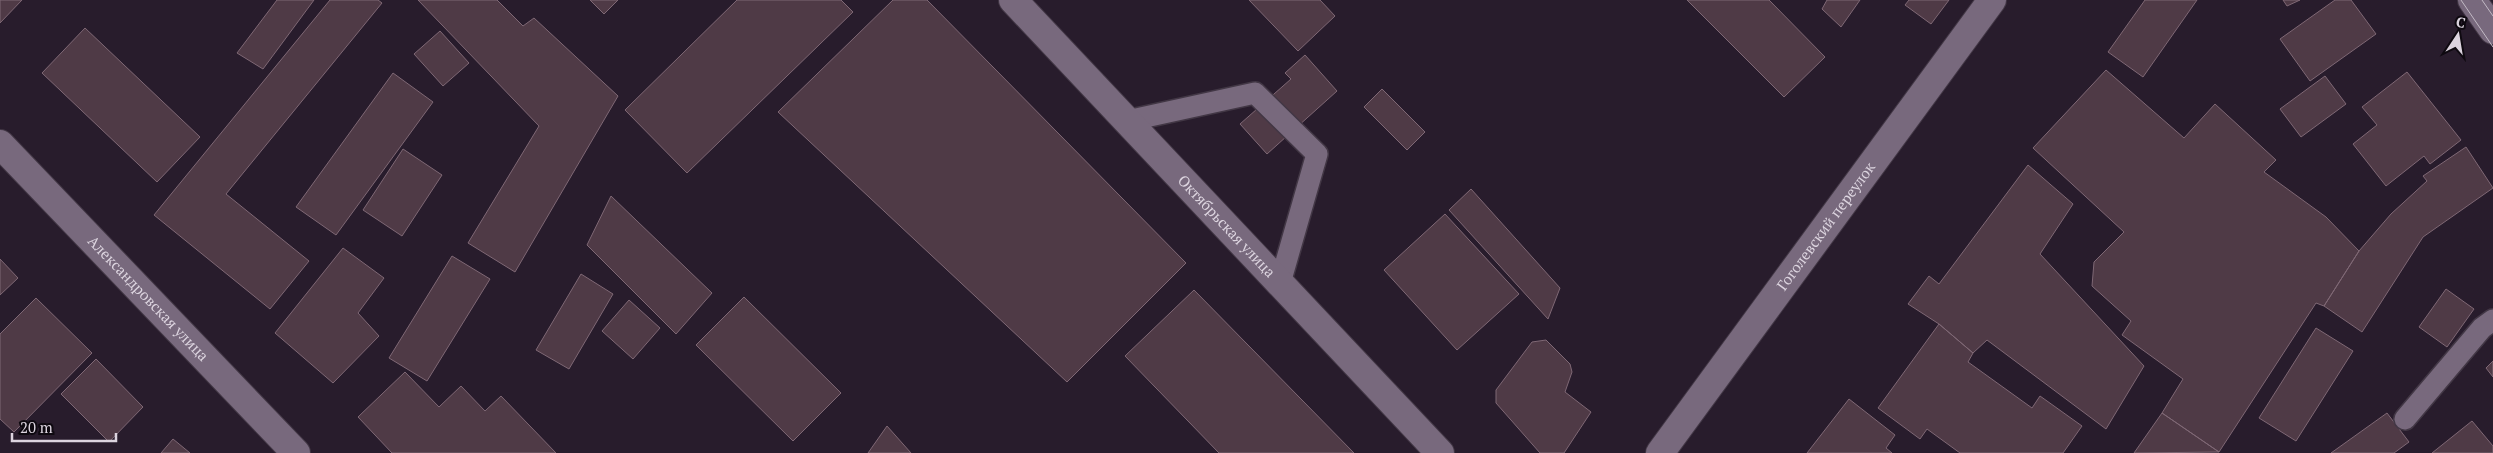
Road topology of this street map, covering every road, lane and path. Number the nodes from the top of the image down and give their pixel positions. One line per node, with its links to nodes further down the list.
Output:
1 (1013, 0): 5 (main road, Октябрьская улица)
2 (1992, 0): 12 (main road, Гоголевский переулок)
3 (2472, 0): 4 (main road)
4 (2493, 30)
5 (1127, 121): 7 (main road, Октябрьская улица); 7 (lane)
6 (0, 144): 10 (main road, Александровская улица)
7 (1280, 283): 11 (main road, Октябрьская улица)
8 (2493, 320): 9 (lane)
9 (2405, 419)
10 (296, 453)
11 (1440, 453)
12 (1660, 453)

